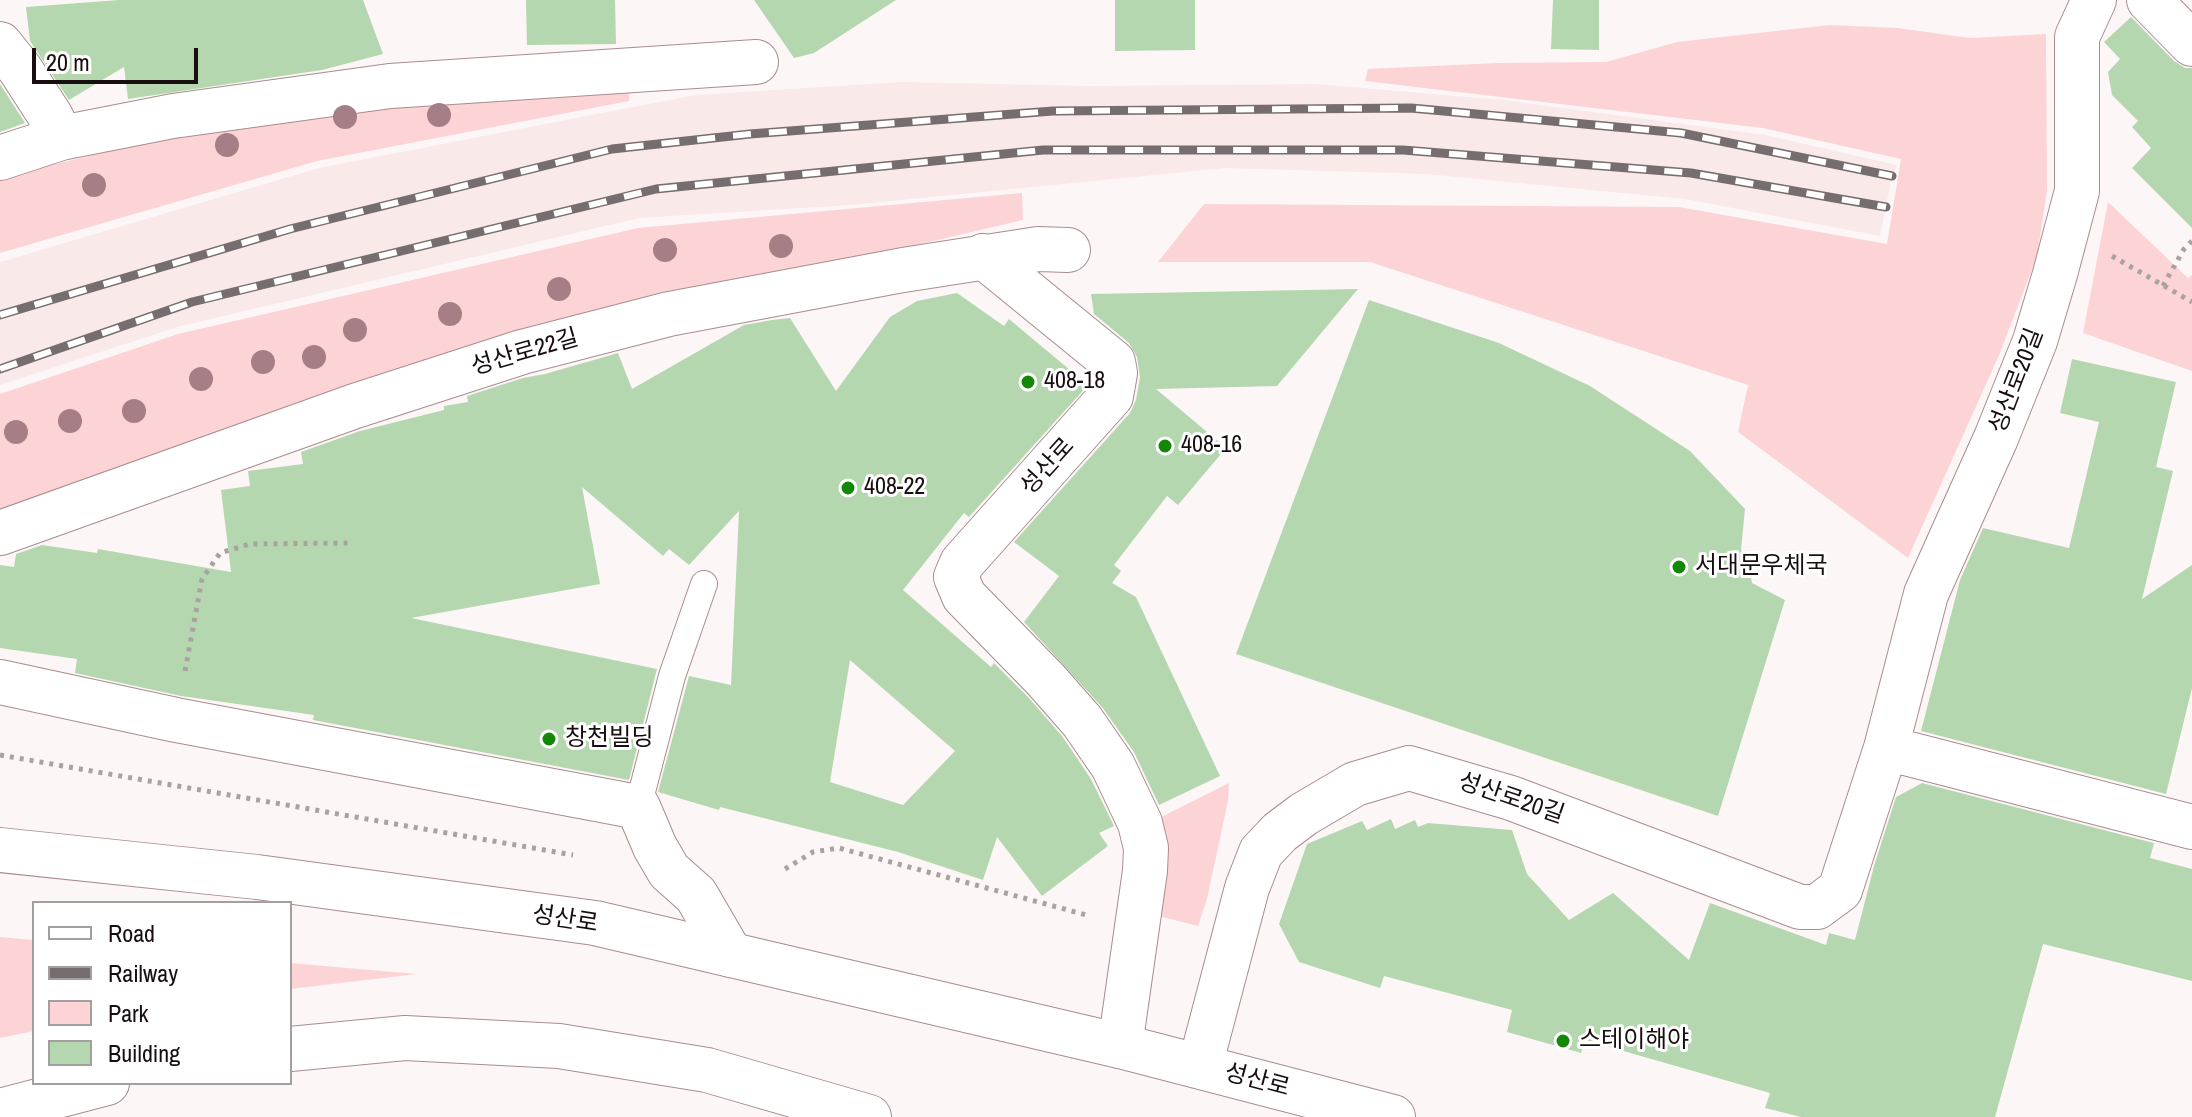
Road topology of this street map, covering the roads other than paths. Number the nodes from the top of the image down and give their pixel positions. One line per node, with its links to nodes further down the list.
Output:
1 (2094, 0): 13 (street, 성산로20길)
2 (2149, 0): 4 (street)
3 (0, 44): 6 (street)
4 (2192, 44)
5 (756, 62): 6 (street)
6 (61, 138): 7 (street)
7 (0, 158)
8 (1068, 250): 9 (street, 성산로22길)
9 (983, 256): 10 (street, 성산로22길); 18 (street, 성산로)
10 (0, 533)
11 (704, 584): 14 (lane)
12 (0, 682): 14 (street)
13 (1886, 748): 15 (street); 20 (street, 성산로20길)
14 (638, 807): 17 (street)
15 (2192, 827)
16 (0, 850): 17 (street, 성산로)
17 (731, 955): 18 (street, 성산로)
18 (1120, 1046): 20 (street, 성산로)
19 (292, 1049): 23 (street)
20 (1200, 1066): 24 (street, 성산로)
21 (99, 1085): 22 (street)
22 (0, 1111)
23 (869, 1117)
24 (1393, 1117)

